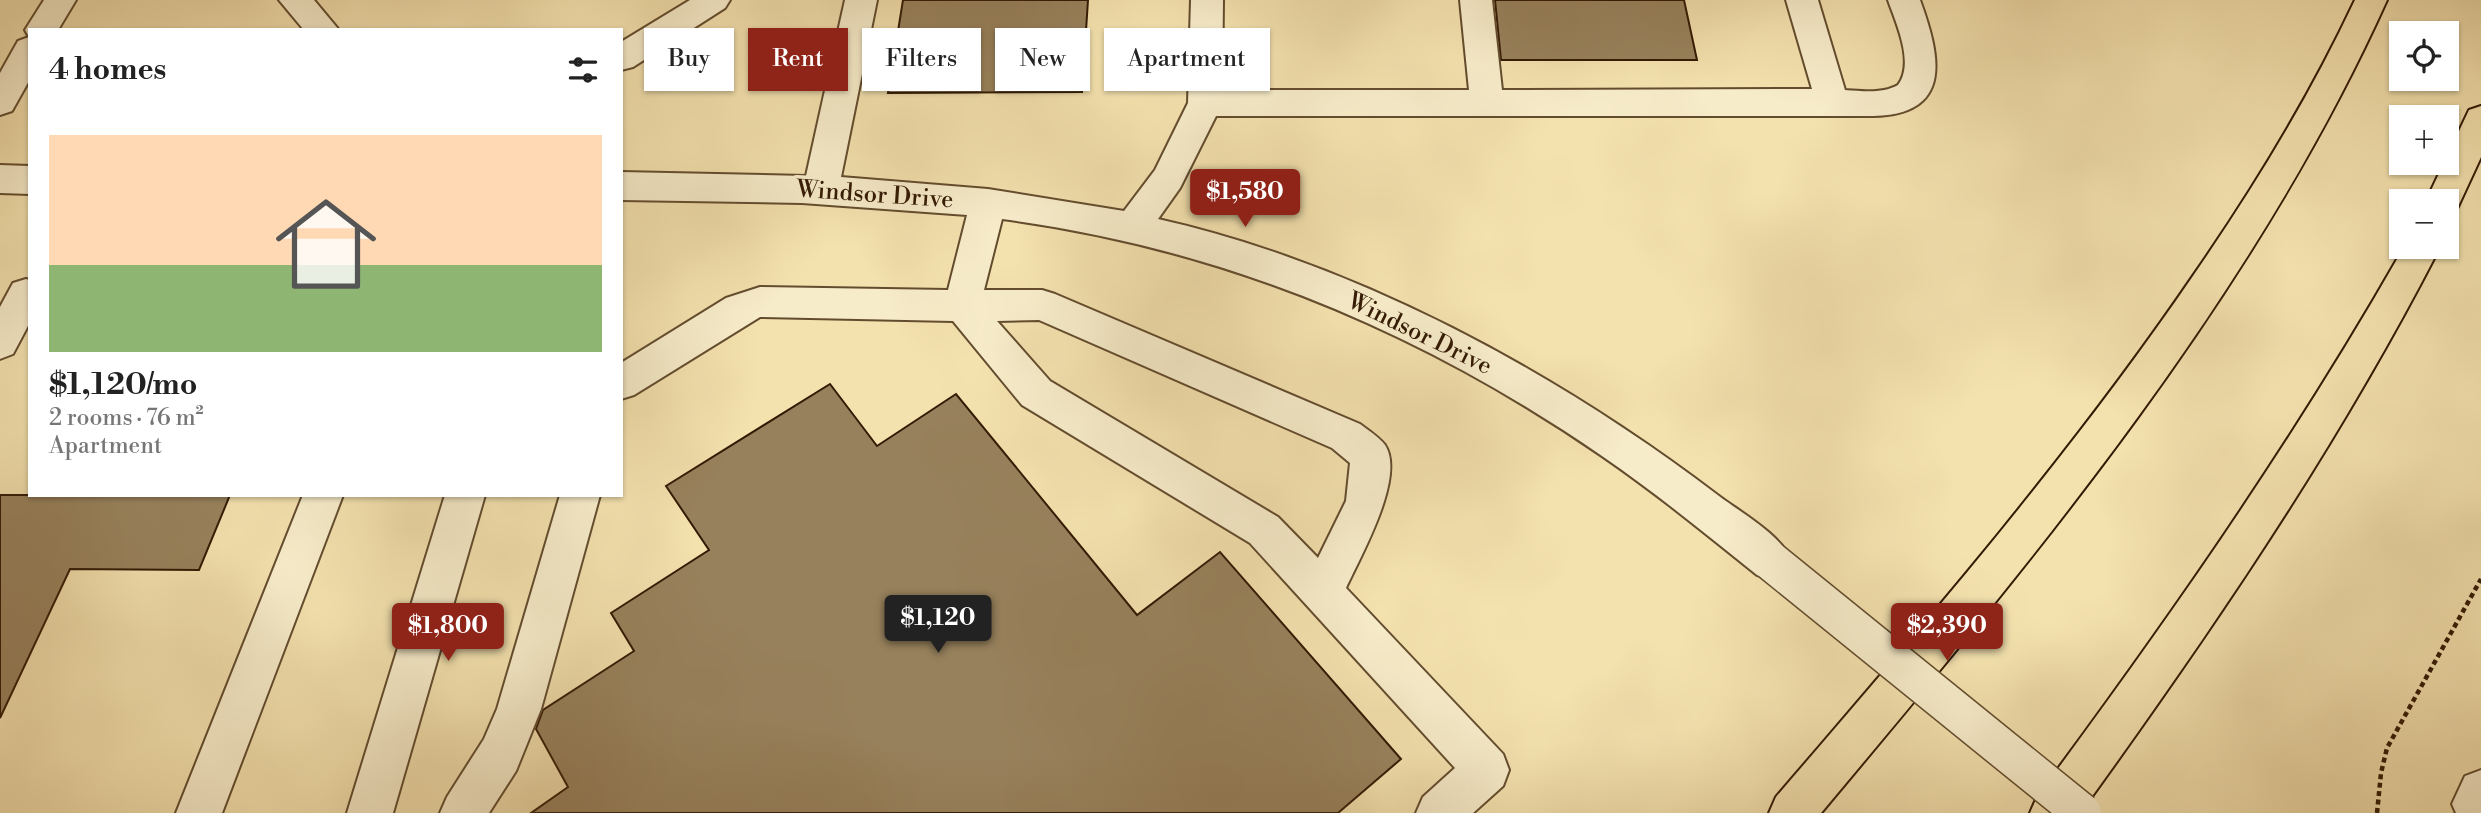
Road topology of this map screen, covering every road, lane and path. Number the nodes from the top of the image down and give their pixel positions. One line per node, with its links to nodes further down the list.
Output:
1 (60, 0): 10 (street)
2 (295, 0): 11 (street)
3 (714, 0): 13 (street)
4 (861, 0): 22 (street)
5 (1207, 0): 16 (street)
6 (1476, 0): 15 (street)
7 (1802, 0): 17 (street)
8 (1904, 0): 17 (street)
9 (2371, 0): 41 (highway)
10 (42, 28)
11 (321, 28)
12 (28, 53): 14 (street)
13 (623, 57)
14 (0, 102)
15 (1487, 102): 16 (street); 17 (street)
16 (1205, 103): 25 (street)
17 (1832, 103)
18 (2481, 120): 23 (highway)
19 (0, 179): 20 (street)
20 (28, 180)
21 (623, 186): 22 (street, Windsor Drive)
22 (821, 189): 24 (street, Windsor Drive)
23 (2449, 189)
24 (988, 203): 25 (street, Windsor Drive); 28 (street)
25 (1132, 228): 43 (street, Windsor Drive, bridge)
26 (2415, 259): 42 (highway)
27 (19, 294): 29 (street)
28 (962, 306): 30 (street); 35 (street); 35 (street)
29 (0, 343)
30 (623, 382)
31 (322, 497): 37 (street)
32 (464, 497): 38 (street)
33 (579, 497): 39 (street)
34 (2481, 579): 44 (path)
35 (1322, 593): 40 (street)
36 (2481, 792): 45 (street)
37 (199, 813)
38 (370, 813)
39 (463, 813)
40 (1439, 813)
41 (1792, 813)
42 (2053, 813)
43 (2082, 813)
44 (2377, 813)
45 (2480, 813)

